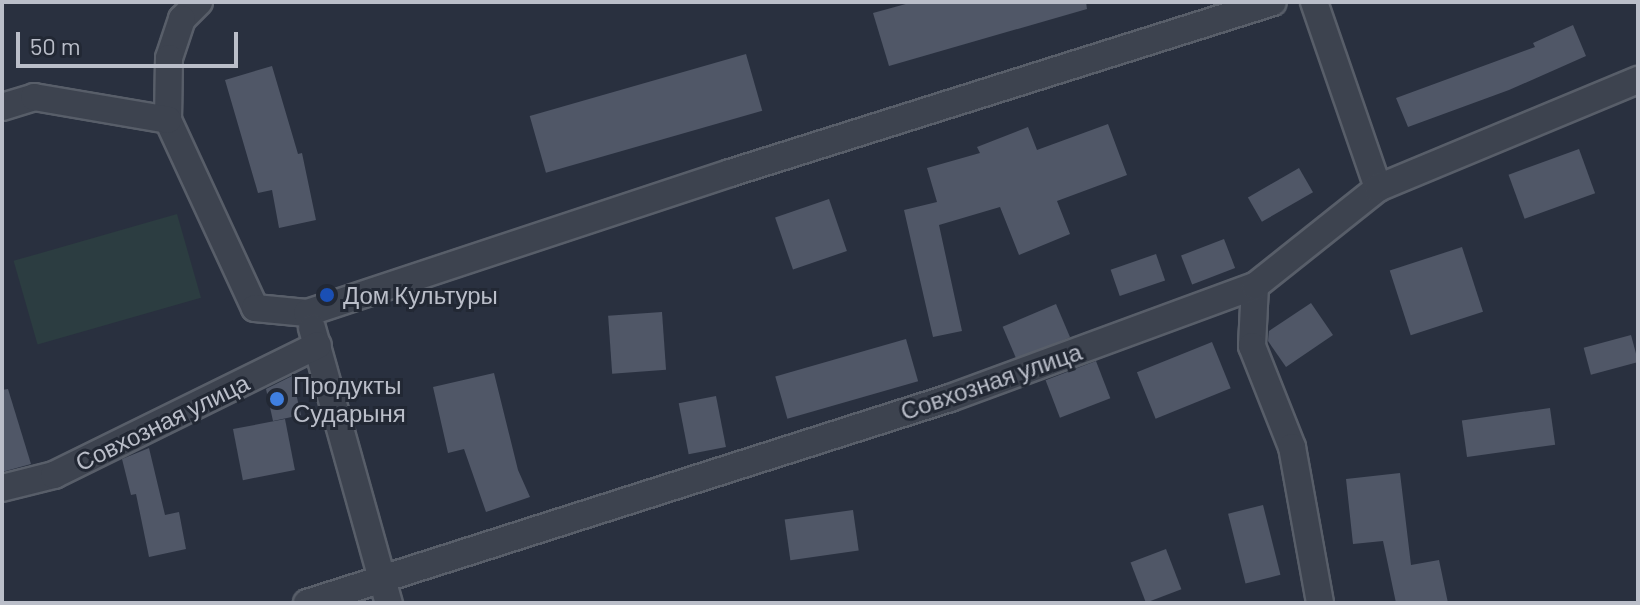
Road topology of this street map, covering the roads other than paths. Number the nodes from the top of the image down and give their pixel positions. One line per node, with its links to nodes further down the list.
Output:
1 (199, 2): 6 (street)
2 (1273, 2): 9 (street)
3 (1314, 2): 7 (street)
4 (1638, 80): 7 (street, Совхозная улица)
5 (2, 107): 6 (street)
6 (168, 120): 9 (street)
7 (1378, 188): 8 (street, Совхозная улица)
8 (1255, 286): 12 (street, Совхозная улица); 15 (street)
9 (307, 313): 10 (street)
10 (318, 345): 11 (street, Совхозная улица); 12 (street)
11 (2, 488)
12 (384, 575): 13 (street, Совхозная улица); 14 (street)
13 (307, 603)
14 (389, 603)
15 (1320, 603)

